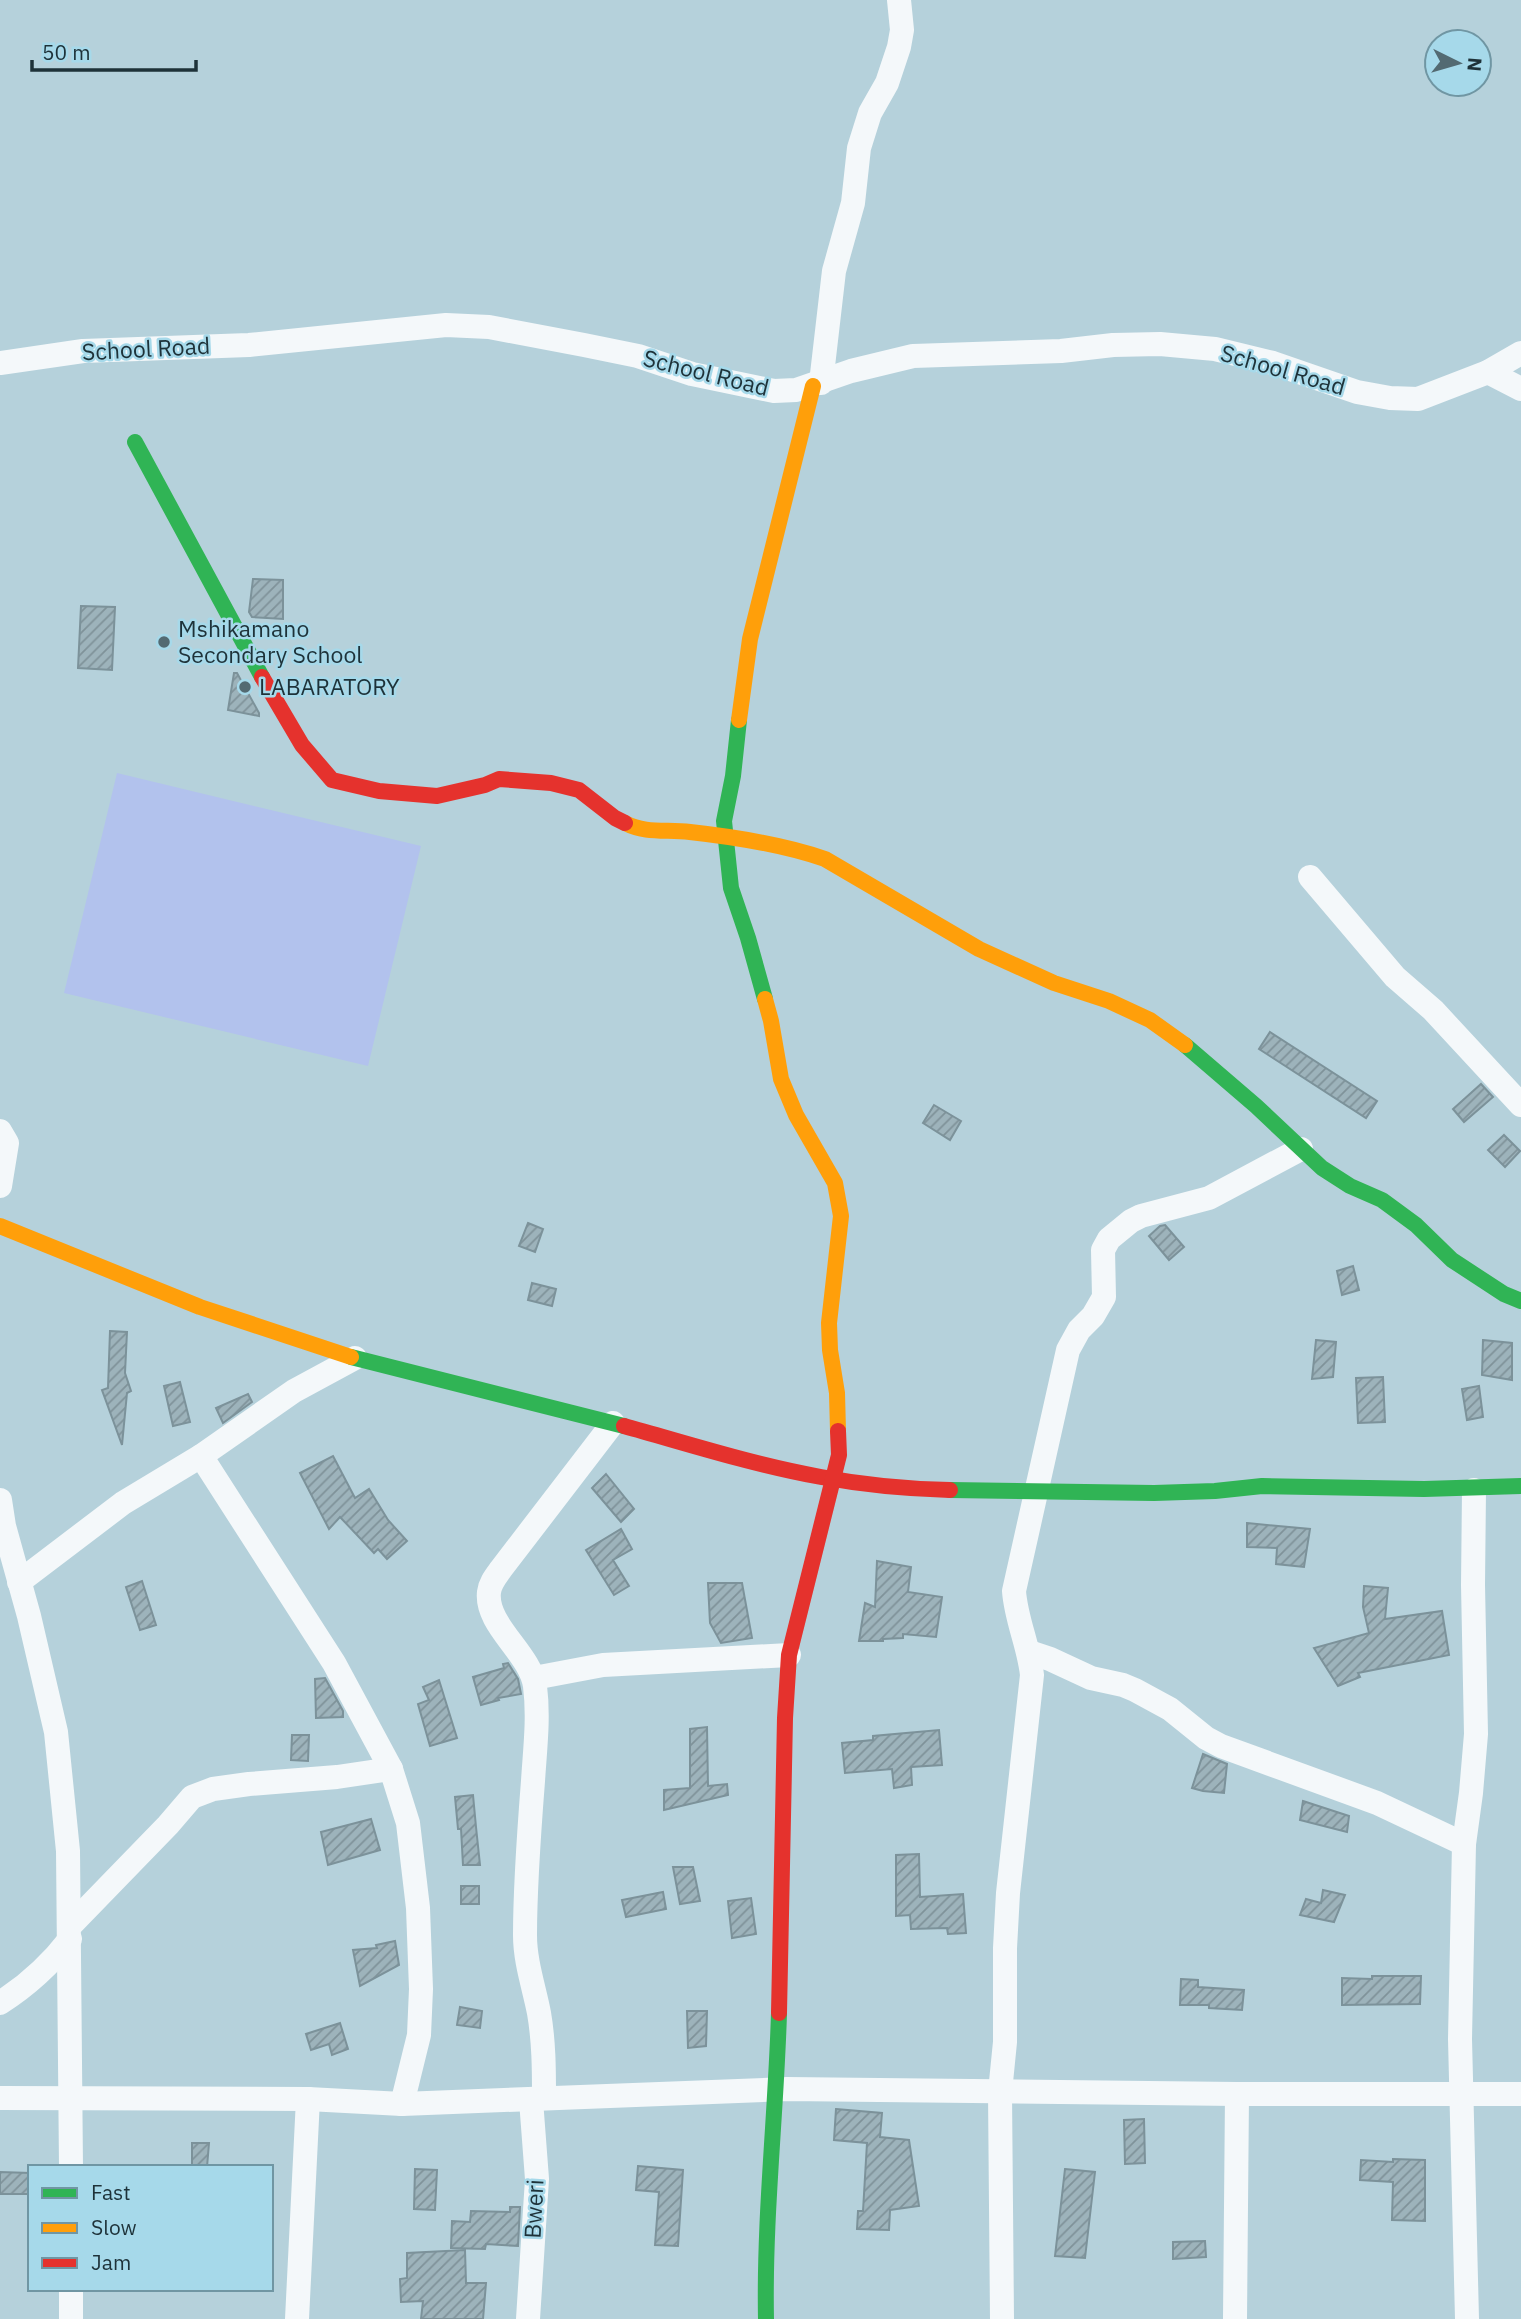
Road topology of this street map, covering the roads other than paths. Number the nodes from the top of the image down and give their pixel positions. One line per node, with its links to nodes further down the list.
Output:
1 (899, 0): 5 (street)
2 (1521, 353): 4 (street, School Road)
3 (0, 363): 5 (street, School Road)
4 (1488, 372): 5 (street, School Road); 6 (street)
5 (817, 384): 8 (street)
6 (1521, 389)
7 (135, 442): 8 (street)
8 (724, 836): 12 (street); 19 (street)
9 (1310, 877): 10 (street)
10 (1521, 1105)
11 (0, 1131): 13 (street)
12 (1301, 1149): 15 (street); 22 (street)
13 (0, 1186)
14 (0, 1226): 16 (street)
15 (1521, 1301)
16 (355, 1358): 17 (street); 18 (street)
17 (613, 1423): 19 (street); 27 (street)
18 (201, 1456): 24 (street); 28 (street)
19 (834, 1480): 22 (street); 26 (street)
20 (1521, 1486): 21 (street)
21 (1474, 1490): 22 (street); 29 (street)
22 (1036, 1492): 25 (street)
23 (0, 1500): 24 (street)
24 (19, 1582): 30 (street)
25 (1029, 1652): 29 (street); 33 (street)
26 (789, 1655): 27 (street); 32 (street)
27 (534, 1678): 40 (street, Bweri)
28 (391, 1769): 30 (street); 41 (street)
29 (1464, 1844): 36 (street)
30 (70, 1932): 31 (street); 38 (street)
31 (0, 2003)
32 (776, 2089): 33 (street); 40 (street); 47 (street)
33 (1000, 2092): 34 (street); 48 (street)
34 (1237, 2094): 36 (street); 49 (street)
35 (1521, 2094): 36 (street)
36 (1463, 2095): 50 (street)
37 (0, 2098): 38 (street)
38 (71, 2098): 39 (street); 42 (street)
39 (308, 2099): 41 (street); 45 (street)
40 (537, 2099): 41 (street); 46 (street, Bweri)
41 (402, 2104)
42 (71, 2165)
43 (71, 2291): 44 (street)
44 (71, 2319)
45 (297, 2319)
46 (528, 2319)
47 (766, 2319)
48 (1002, 2319)
49 (1236, 2319)
50 (1467, 2319)

